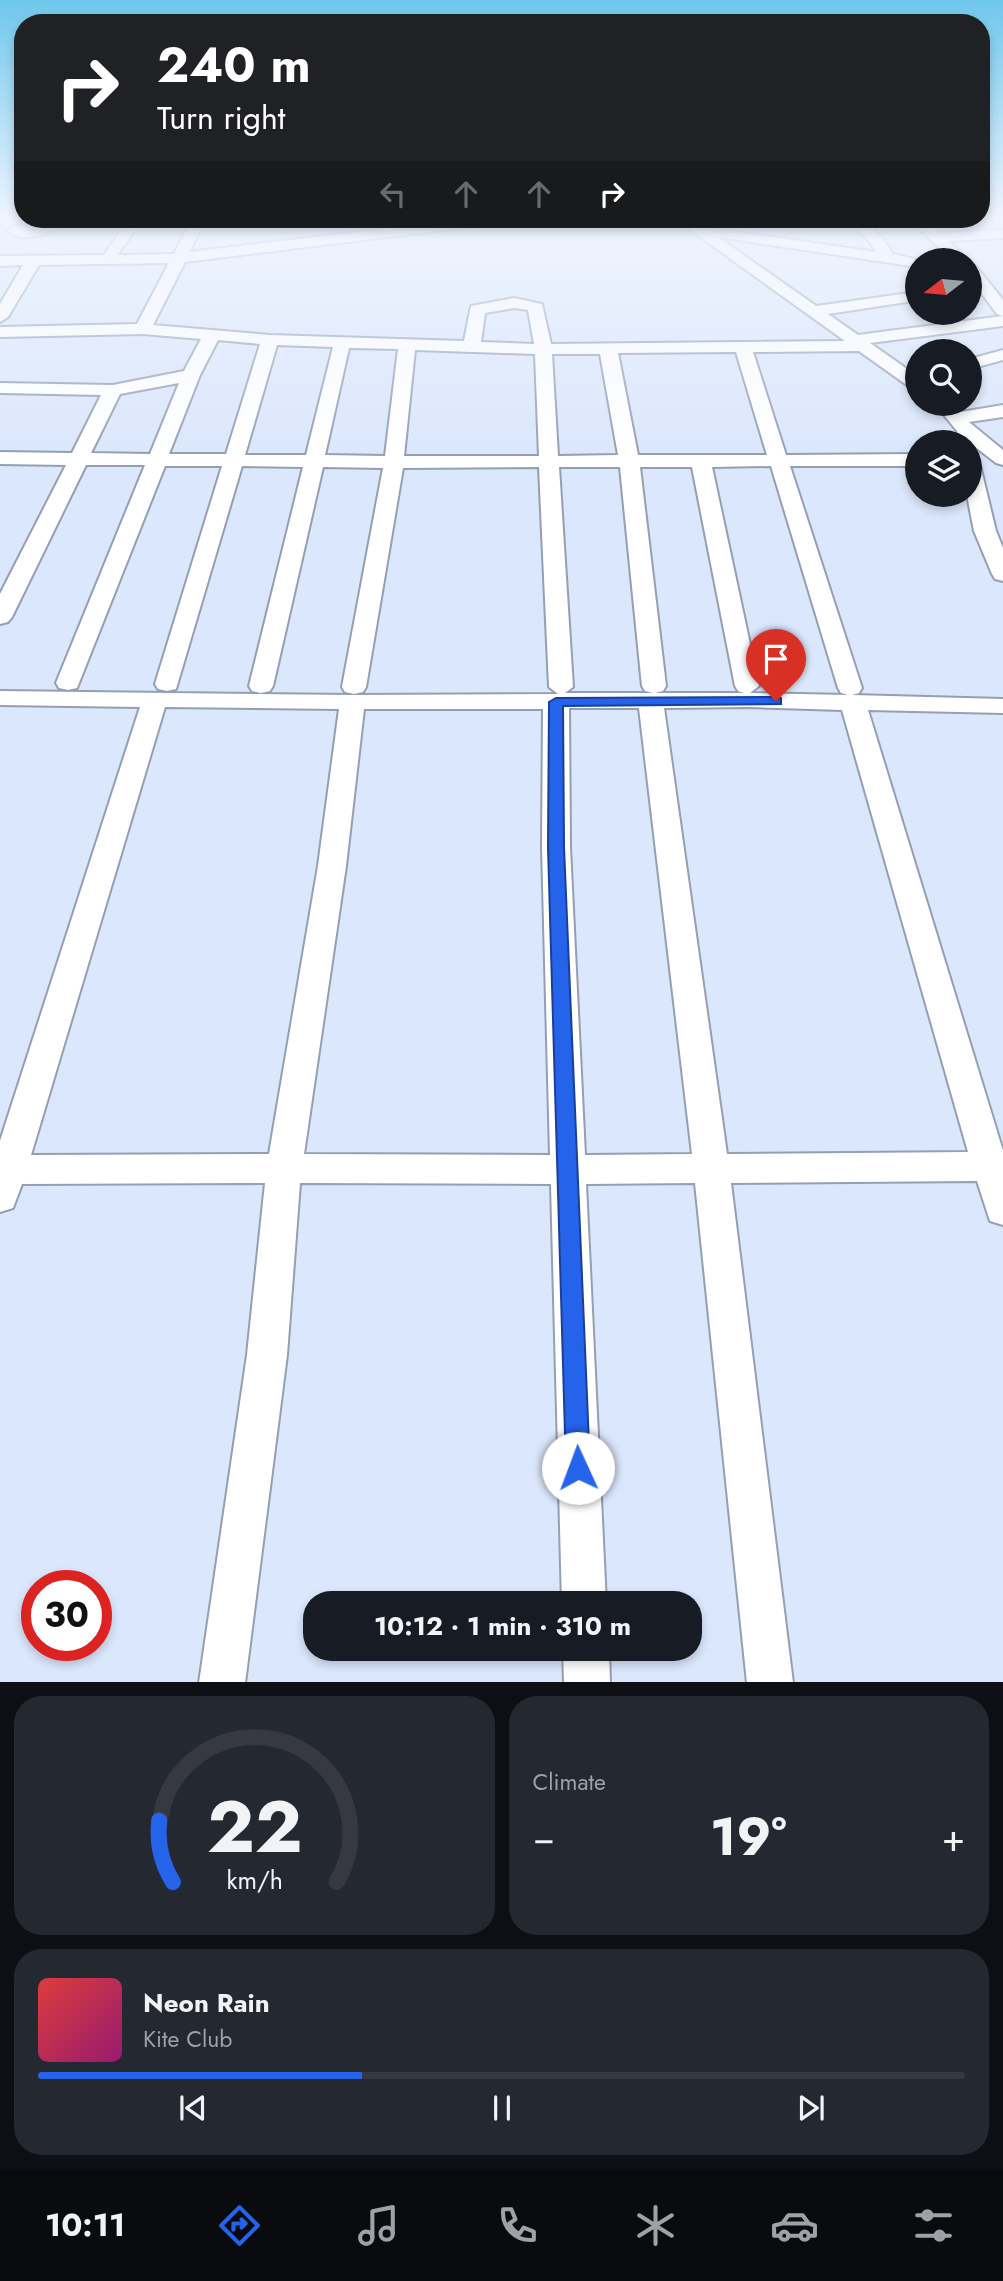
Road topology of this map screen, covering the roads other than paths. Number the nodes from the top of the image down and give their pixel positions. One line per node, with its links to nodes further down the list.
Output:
1 (12, 297): 6 (street)
2 (159, 297): 10 (street)
3 (794, 297): 5 (street)
4 (905, 299): 5 (street)
5 (813, 311): 15 (street)
6 (0, 317)
7 (1003, 321): 8 (street)
8 (982, 323)
9 (959, 326): 15 (street)
10 (143, 329): 11 (street); 12 (street)
11 (0, 332)
12 (212, 335): 13 (street); 22 (street)
13 (270, 340): 14 (street); 33 (street)
14 (342, 343): 16 (street); 36 (street)
15 (859, 343): 18 (street); 21 (street)
16 (407, 346): 17 (street); 37 (street)
17 (472, 347): 20 (street); 20 (street)
18 (743, 347): 19 (street); 34 (street)
19 (608, 348): 20 (street); 39 (street)
20 (543, 349): 38 (street)
21 (905, 370)
22 (191, 375): 24 (street); 31 (street)
23 (0, 388): 24 (street)
24 (113, 390): 30 (street)
25 (1003, 411): 27 (street)
26 (953, 416): 27 (street)
27 (964, 430)
28 (982, 443): 32 (street)
29 (0, 458): 30 (street)
30 (79, 458): 31 (street); 43 (street)
31 (158, 459): 33 (street); 44 (street)
32 (1003, 459)
33 (233, 460): 36 (street); 48 (street)
34 (779, 460): 35 (street); 40 (street); 53 (street)
35 (905, 460)
36 (315, 461): 37 (street); 46 (street)
37 (394, 461): 38 (street); 50 (street)
38 (549, 461): 39 (street); 51 (street)
39 (629, 461): 40 (street); 52 (street)
40 (701, 461): 47 (street)
41 (980, 507): 42 (street)
42 (1003, 574)
43 (0, 617)
44 (68, 683): 45 (street); 48 (street)
45 (0, 684)
46 (261, 686): 48 (street); 50 (street)
47 (747, 686): 52 (street); 53 (street)
48 (161, 691): 50 (street); 54 (street); 60 (street)
49 (1003, 692): 53 (street)
50 (353, 694): 51 (street); 57 (street)
51 (559, 694): 52 (street); 59 (street)
52 (653, 694): 53 (street); 58 (street)
53 (852, 695): 55 (street); 56 (street)
54 (0, 698)
55 (1003, 706)
56 (997, 1166): 58 (street); 61 (street)
57 (284, 1168): 59 (street); 60 (street); 64 (street)
58 (710, 1168): 59 (street); 66 (street)
59 (566, 1171): 62 (street)
60 (3, 1179)
61 (1003, 1210)
62 (584, 1591)
63 (586, 1661): 65 (street)
64 (222, 1682)
65 (587, 1682)
66 (770, 1682)

